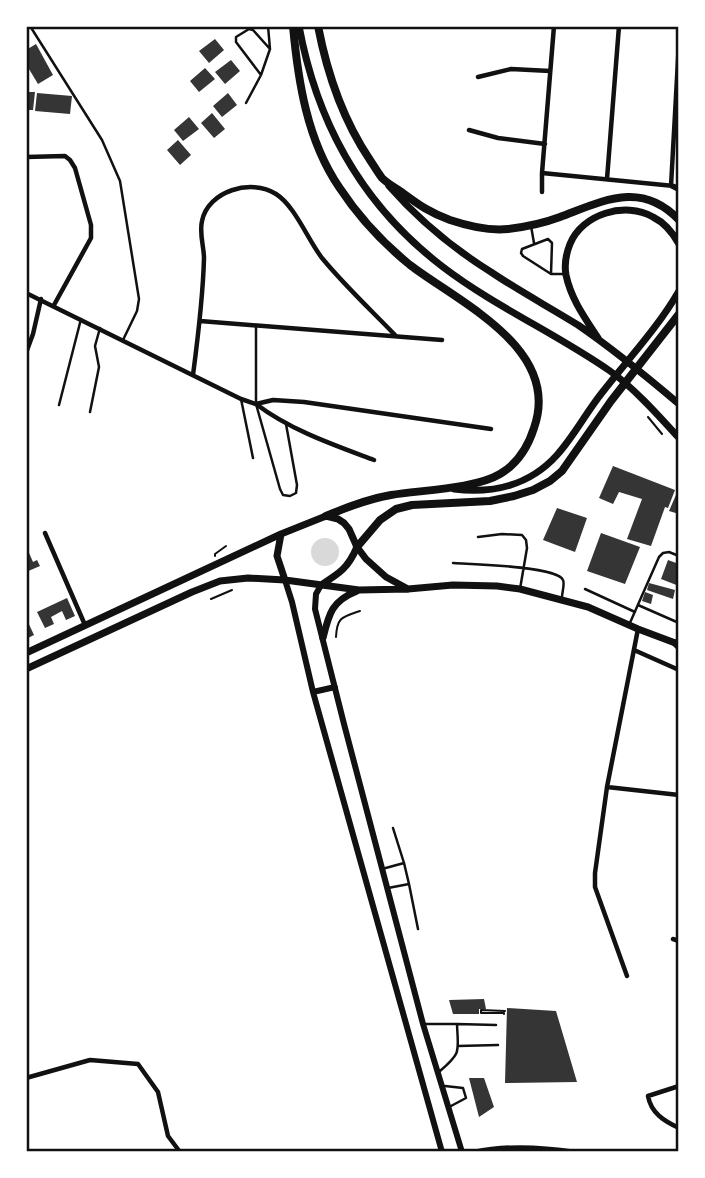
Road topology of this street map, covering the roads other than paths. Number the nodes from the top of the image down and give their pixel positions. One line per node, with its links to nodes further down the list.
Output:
1 (30, 26): 39 (lane)
2 (268, 26): 9 (lane)
3 (293, 26): 54 (highway)
4 (299, 26): 51 (main road)
5 (318, 26): 18 (highway)
6 (554, 26): 10 (street)
7 (619, 26): 19 (street)
8 (679, 42): 20 (street)
9 (270, 48): 11 (lane); 11 (lane)
10 (550, 71): 12 (street); 15 (street)
11 (261, 75): 13 (lane)
12 (478, 77)
13 (246, 103)
14 (469, 130): 15 (street)
15 (545, 144): 17 (street)
16 (26, 157): 32 (street)
17 (542, 173): 19 (street); 22 (street)
18 (382, 178): 24 (highway); 41 (main road)
19 (607, 179): 20 (street)
20 (671, 186): 21 (street)
21 (679, 188)
22 (542, 192)
23 (679, 220): 24 (highway)
24 (531, 224): 25 (lane)
25 (534, 243): 27 (lane); 27 (lane)
26 (679, 244): 28 (main road)
27 (551, 274): 28 (lane)
28 (565, 274): 41 (main road)
29 (679, 291): 54 (main road)
30 (26, 293): 31 (street)
31 (41, 299): 32 (street); 42 (street)
32 (54, 305): 34 (street)
33 (679, 314): 59 (highway)
34 (81, 319): 37 (street); 47 (lane)
35 (200, 321): 36 (street); 38 (street); 43 (street)
36 (256, 326): 38 (street); 45 (lane)
37 (100, 328): 39 (street); 48 (lane)
38 (396, 336): 40 (street)
39 (123, 340): 43 (street)
40 (442, 340)
41 (600, 341): 46 (main road)
42 (26, 353)
43 (193, 375): 44 (street)
44 (241, 399): 45 (street); 52 (lane)
45 (256, 404): 49 (street); 49 (lane); 50 (street)
46 (679, 404)
47 (59, 405)
48 (90, 412)
49 (286, 424): 53 (street)
50 (491, 429)
51 (679, 438)
52 (253, 458)
53 (374, 460)
54 (441, 488): 55 (highway)
55 (326, 516): 57 (main road); 59 (main road)
56 (45, 533): 73 (street)
57 (281, 534): 63 (main road); 73 (main road)
58 (478, 537): 62 (lane)
59 (357, 547): 64 (main road); 65 (main road)
60 (679, 556): 70 (lane)
61 (453, 563): 62 (lane)
62 (524, 567): 66 (lane); 69 (lane)
63 (285, 580): 64 (main road); 80 (main road); 83 (main road)
64 (321, 585): 68 (main road); 76 (main road)
65 (408, 589): 66 (main road); 68 (main road)
66 (520, 589): 69 (main road)
67 (585, 589): 71 (lane)
68 (359, 590): 76 (main road)
69 (561, 600): 74 (main road)
70 (638, 605): 71 (lane); 72 (lane)
71 (635, 612): 74 (lane)
72 (679, 623)
73 (85, 625): 79 (main road)
74 (629, 625): 75 (main road)
75 (638, 629): 77 (main road); 78 (street)
76 (323, 638): 82 (main road)
77 (677, 645)
78 (634, 650): 81 (street); 84 (street)
79 (26, 653)
80 (26, 669)
81 (679, 670)
82 (335, 687): 83 (main road); 88 (main road)
83 (313, 692): 105 (main road)
84 (607, 787): 85 (street); 92 (street)
85 (679, 795)
86 (393, 828): 87 (lane)
87 (404, 863): 88 (lane); 89 (lane)
88 (382, 869): 90 (main road)
89 (409, 884): 90 (lane); 91 (lane)
90 (388, 888): 93 (main road)
91 (418, 929)
92 (627, 976)
93 (424, 1024): 94 (lane); 98 (main road)
94 (457, 1024): 95 (lane); 97 (lane)
95 (496, 1025)
96 (498, 1045): 97 (lane)
97 (458, 1046): 98 (lane)
98 (438, 1073): 100 (main road)
99 (26, 1078): 104 (street)
100 (442, 1086): 102 (main road); 102 (lane)
101 (679, 1086): 103 (street)
102 (448, 1108): 106 (main road)
103 (679, 1128)
104 (180, 1152)
105 (442, 1152)
106 (461, 1152)
107 (474, 1152): 108 (street)
108 (575, 1152)

